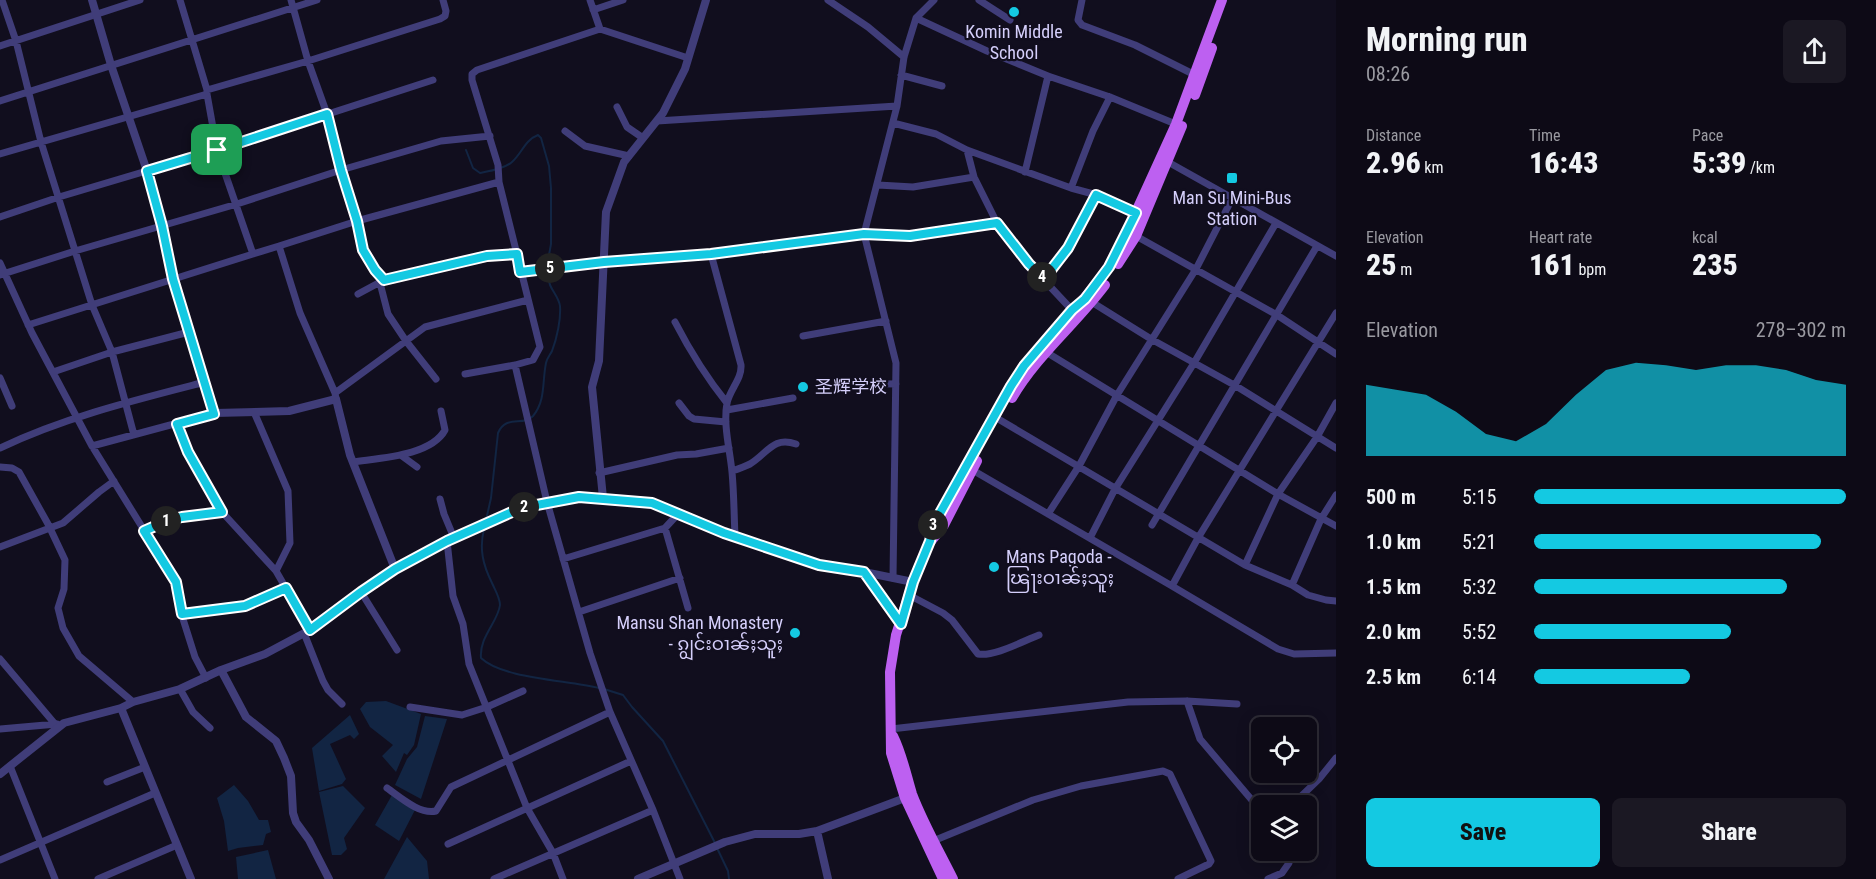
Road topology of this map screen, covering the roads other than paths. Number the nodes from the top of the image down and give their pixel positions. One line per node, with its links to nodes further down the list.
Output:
1 (3, 0): 23 (street)
2 (92, 0): 18 (street)
3 (140, 0): 18 (street)
4 (180, 0): 22 (street)
5 (317, 0): 16 (street)
6 (443, 0): 27 (street)
7 (590, 0): 17 (street)
8 (623, 0): 17 (street)
9 (706, 0): 26 (street)
10 (829, 0): 25 (street)
11 (934, 0): 19 (street)
12 (979, 0): 20 (street)
13 (1082, 0): 30 (street)
14 (1222, 0): 30 (main road)
15 (1230, 0): 44 (main road)
16 (292, 4): 22 (street); 27 (street)
17 (593, 10): 21 (street)
18 (96, 15): 23 (street); 28 (street)
19 (916, 18): 25 (street); 31 (street)
20 (1010, 20)
21 (600, 29): 26 (street); 46 (street)
22 (192, 40): 28 (street); 35 (street)
23 (16, 41): 24 (street); 34 (street)
24 (0, 46)
25 (904, 57): 29 (street)
26 (688, 58): 42 (street)
27 (308, 62): 35 (street); 40 (street)
28 (111, 65): 34 (street); 41 (street)
29 (901, 75): 33 (street); 38 (street)
30 (1195, 75): 44 (main road)
31 (1048, 76): 36 (street); 56 (street)
32 (433, 80): 40 (street)
33 (942, 86)
34 (28, 91): 37 (street); 48 (street)
35 (207, 92): 41 (street); 49 (street)
36 (1110, 97): 44 (street); 60 (street)
37 (0, 101)
38 (897, 106): 42 (street); 43 (street)
39 (617, 107): 47 (street)
40 (327, 114): 49 (street); 54 (street)
41 (129, 118): 48 (street); 55 (street)
42 (657, 121): 47 (street)
43 (893, 123): 50 (street); 59 (street)
44 (1179, 125): 53 (main road); 65 (main road)
45 (565, 131): 52 (street)
46 (490, 136): 54 (street); 58 (street)
47 (643, 138): 52 (street)
48 (41, 142): 51 (street); 62 (street)
49 (217, 150): 55 (street); 64 (street)
50 (967, 150): 56 (street); 57 (street)
51 (0, 154)
52 (629, 156): 80 (street)
53 (1168, 162): 63 (street); 65 (main road)
54 (341, 170): 64 (street); 67 (street)
55 (147, 171): 62 (street); 70 (street)
56 (1025, 172): 60 (street)
57 (974, 177): 59 (street); 68 (street)
58 (499, 182): 67 (street); 77 (street)
59 (878, 185): 71 (street)
60 (1071, 188): 61 (street)
61 (1096, 195): 65 (street); 86 (street)
62 (59, 197): 66 (street); 75 (street)
63 (1233, 197): 69 (street); 82 (street)
64 (237, 204): 70 (street); 76 (street)
65 (1140, 215): 72 (main road); 91 (main road)
66 (0, 217)
67 (357, 221): 73 (street); 87 (street)
68 (997, 223): 71 (street); 86 (street)
69 (1276, 223): 74 (street); 88 (street)
70 (162, 226): 75 (street); 85 (street)
71 (864, 234): 78 (street); 96 (street)
72 (1136, 236): 82 (street); 91 (main road)
73 (279, 246): 76 (street); 118 (street)
74 (1317, 246): 79 (street); 95 (street)
75 (75, 251): 84 (street); 92 (street)
76 (253, 254): 85 (street)
77 (517, 254): 83 (street); 87 (street)
78 (711, 254): 80 (street); 124 (street)
79 (1336, 256)
80 (604, 262): 83 (street); 150 (street)
81 (0, 263): 84 (street)
82 (1196, 269): 88 (street); 101 (street)
83 (520, 272): 90 (street)
84 (3, 274): 98 (street)
85 (173, 279): 92 (street); 99 (street)
86 (1044, 279): 93 (street)
87 (382, 282): 89 (street); 102 (street)
88 (1236, 291): 95 (street); 107 (street)
89 (358, 294)
90 (528, 300): 102 (street); 108 (street)
91 (1088, 301): 93 (main road); 101 (street); 105 (main road)
92 (92, 305): 98 (street); 104 (street)
93 (1072, 310): 147 (main road)
94 (1336, 313): 103 (street)
95 (1276, 315): 103 (street); 116 (street)
96 (886, 321): 100 (street); 115 (street)
97 (675, 322): 124 (street)
98 (28, 325): 109 (street)
99 (189, 332): 104 (street); 113 (street)
100 (803, 336)
101 (1151, 339): 107 (street); 117 (street)
102 (406, 340): 112 (street); 118 (street)
103 (1317, 343): 106 (street); 127 (street)
104 (112, 352): 109 (street); 120 (street)
105 (1046, 352): 117 (street); 130 (main road)
106 (1336, 354)
107 (1194, 363): 116 (street); 131 (street)
108 (515, 365): 110 (street); 157 (street)
109 (53, 372): 129 (street)
110 (465, 374)
111 (0, 378): 123 (street)
112 (436, 379)
113 (205, 382): 120 (street); 128 (street)
114 (837, 383): 115 (street)
115 (896, 384): 179 (street)
116 (1236, 386): 127 (street); 137 (street)
117 (1117, 395): 131 (street); 144 (street)
118 (336, 396): 126 (street); 143 (street)
119 (793, 398): 124 (street)
120 (125, 403): 129 (street); 134 (street)
121 (679, 403): 132 (street)
122 (1336, 403): 135 (street)
123 (12, 406)
124 (727, 406): 132 (street)
125 (441, 411): 142 (street)
126 (254, 412): 128 (street); 176 (street)
127 (1276, 412): 135 (street); 148 (street)
128 (214, 414): 133 (street)
129 (77, 418): 138 (street); 139 (street)
130 (1000, 420): 144 (street); 147 (main road)
131 (1159, 421): 137 (street); 152 (street)
132 (726, 422): 140 (street)
133 (177, 424): 134 (street); 158 (street)
134 (134, 435): 138 (street)
135 (1317, 437): 141 (street); 153 (street)
136 (796, 444): 149 (street)
137 (1199, 445): 148 (street); 161 (street)
138 (92, 446): 151 (street)
139 (0, 448)
140 (729, 448): 149 (street); 150 (street)
141 (1336, 448)
142 (402, 456): 143 (street); 145 (street)
143 (353, 462): 175 (street)
144 (1079, 466): 152 (street); 160 (street)
145 (417, 467)
146 (0, 468): 165 (street)
147 (969, 468): 160 (street); 180 (main road)
148 (1240, 469): 153 (street); 170 (street)
149 (732, 471): 168 (street)
150 (599, 473): 155 (street)
151 (114, 481): 165 (street); 167 (street)
152 (1115, 489): 161 (street); 169 (street)
153 (1278, 494): 162 (street); 174 (street)
154 (1336, 495): 162 (street)
155 (603, 498): 157 (street); 159 (street)
156 (440, 499): 171 (street)
157 (547, 502): 171 (street); 173 (street)
158 (222, 512): 167 (street); 176 (street)
159 (678, 514): 166 (street); 168 (street)
160 (1048, 514): 169 (street)
161 (1160, 515): 163 (street); 170 (street)
162 (1321, 519): 164 (street); 181 (street)
163 (1152, 525)
164 (1336, 526)
165 (50, 527): 172 (street); 201 (street)
166 (665, 528): 173 (street); 178 (street)
167 (144, 531): 189 (street)
168 (735, 537): 177 (street)
169 (1090, 538): 182 (street)
170 (1198, 538): 174 (street); 182 (street)
171 (450, 540): 175 (street); 205 (street)
172 (0, 547)
173 (563, 559): 188 (street)
174 (1245, 565): 181 (street)
175 (395, 569): 184 (street)
176 (276, 571): 183 (street)
177 (864, 572): 179 (street); 190 (street)
178 (680, 578): 187 (street); 188 (street)
179 (893, 578): 180 (street)
180 (913, 582): 185 (main road)
181 (1292, 585): 186 (street)
182 (1172, 586): 194 (street)
183 (286, 588): 189 (street); 191 (street)
184 (361, 592): 191 (street); 193 (street)
185 (909, 595): 190 (main road); 192 (street)
186 (1336, 601)
187 (688, 608)
188 (579, 612): 207 (street)
189 (182, 614): 197 (street)
190 (901, 624): 211 (main road)
191 (307, 631): 196 (street); 202 (street)
192 (1039, 635)
193 (397, 650)
194 (1336, 653)
195 (0, 659): 208 (street)
196 (222, 670): 197 (street); 238 (street)
197 (206, 678): 198 (street)
198 (180, 689): 201 (street); 209 (street)
199 (523, 691): 205 (street)
200 (1187, 701): 203 (street); 211 (street); 223 (street)
201 (132, 702): 206 (street)
202 (342, 704)
203 (1237, 704)
204 (410, 707): 205 (street)
205 (487, 707): 213 (street)
206 (121, 708): 208 (street); 216 (street)
207 (610, 712): 213 (street); 214 (street)
208 (59, 724): 210 (street); 215 (street)
209 (210, 728)
210 (0, 729)
211 (891, 731): 222 (main road); 227 (main road)
212 (1336, 758): 221 (street)
213 (509, 760): 219 (street); 224 (street)
214 (631, 761): 224 (street); 225 (street)
215 (10, 766): 217 (street); 228 (street)
216 (145, 767): 218 (street); 220 (street)
217 (0, 774)
218 (106, 782)
219 (387, 788)
220 (155, 793): 228 (street); 230 (street)
221 (1302, 795)
222 (905, 798): 226 (street); 244 (main road)
223 (1251, 799)
224 (527, 808): 229 (street); 231 (street)
225 (653, 810): 231 (street); 234 (street)
226 (817, 831): 234 (street); 243 (street)
227 (933, 841): 245 (main road); 246 (street)
228 (40, 842): 232 (street); 235 (street)
229 (448, 844)
230 (177, 845): 236 (street); 237 (street)
231 (553, 853): 239 (street); 240 (street)
232 (0, 860)
233 (1288, 861): 247 (street)
234 (674, 863): 241 (street); 242 (street)
235 (55, 879)
236 (98, 879)
237 (191, 879)
238 (329, 879)
239 (494, 879)
240 (563, 879)
241 (638, 879)
242 (680, 879)
243 (828, 879)
244 (943, 879)
245 (953, 879)
246 (1178, 879)
247 (1269, 879)

